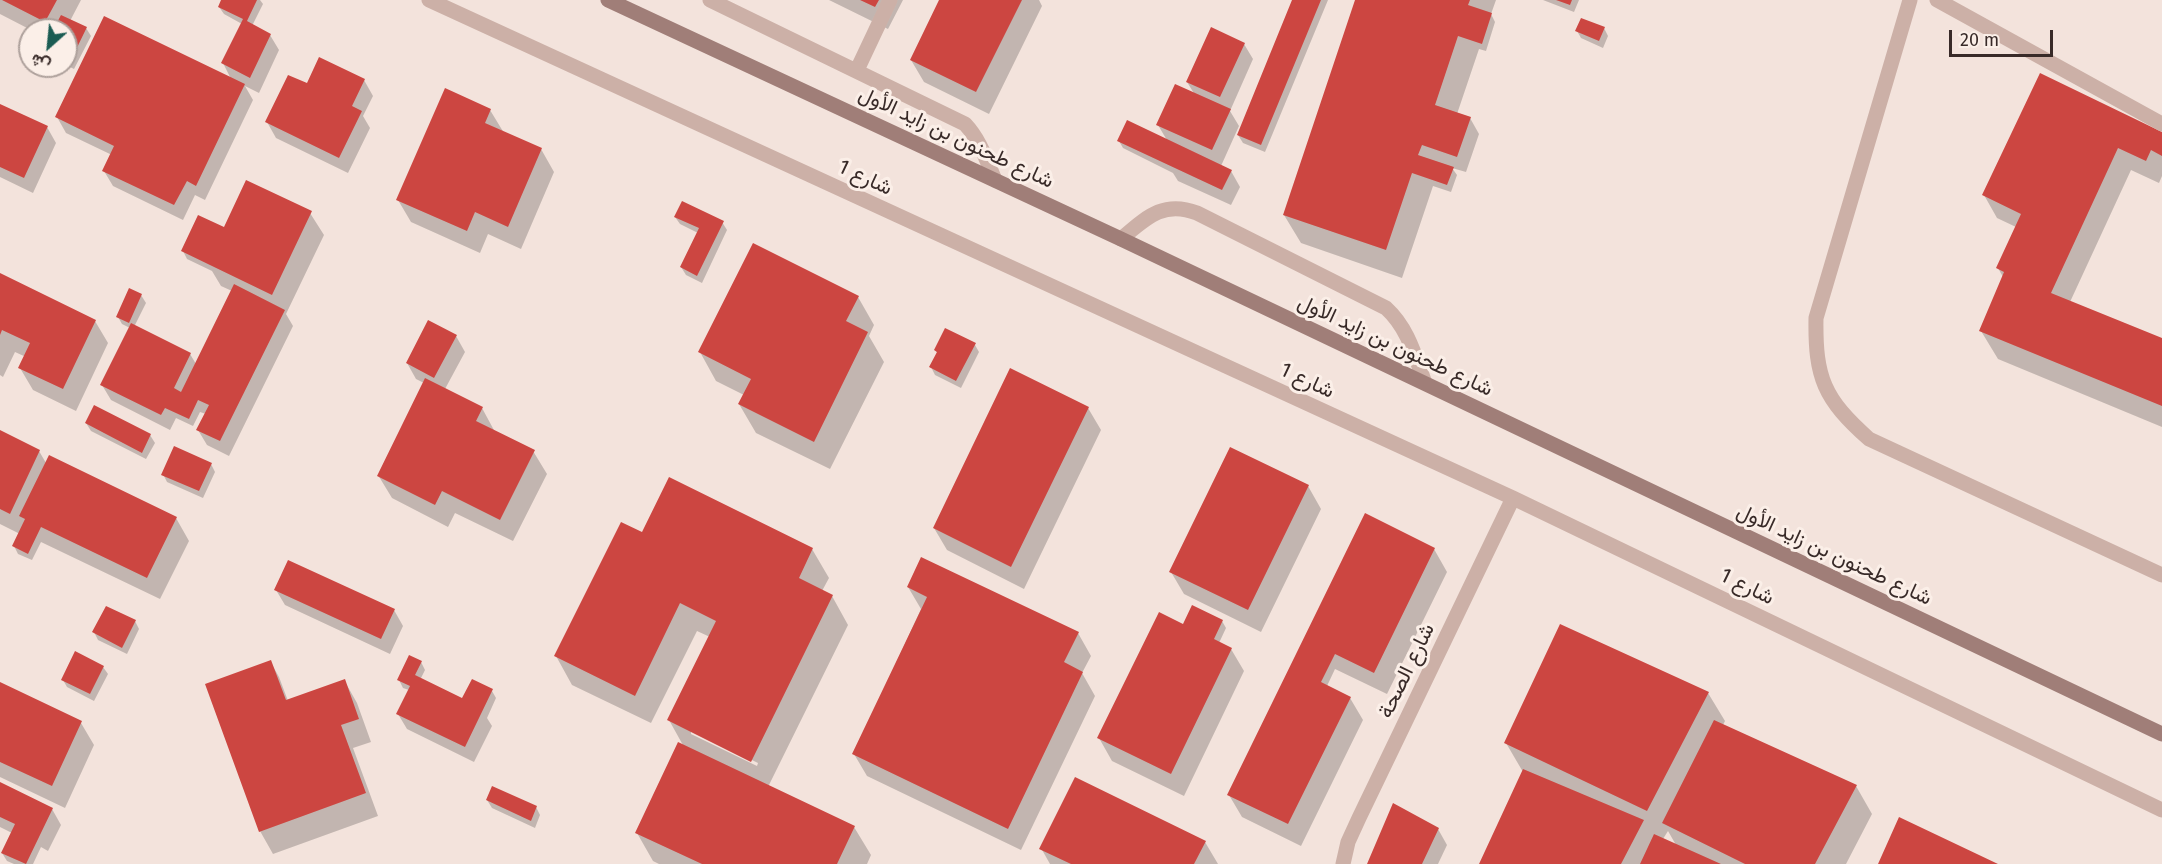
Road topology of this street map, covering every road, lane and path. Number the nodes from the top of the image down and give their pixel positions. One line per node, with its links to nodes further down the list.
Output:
1 (429, 0): 12 (street, شارع 1)
2 (608, 0): 9 (street, شارع طحنون بن زايد الأول)
3 (710, 0): 7 (street)
4 (890, 0): 7 (street)
5 (1910, 0): 13 (street)
6 (1937, 0): 8 (street)
7 (857, 70): 9 (street)
8 (2162, 124)
9 (995, 180): 10 (street, شارع طحنون بن زايد الأول)
10 (1121, 239): 11 (street, شارع طحنون بن زايد الأول); 11 (street)
11 (1425, 383): 14 (street, شارع طحنون بن زايد الأول)
12 (1513, 498): 15 (street, شارع 1); 16 (street, شارع الصحة)
13 (2162, 575)
14 (2162, 734)
15 (2162, 810)
16 (1343, 864)

